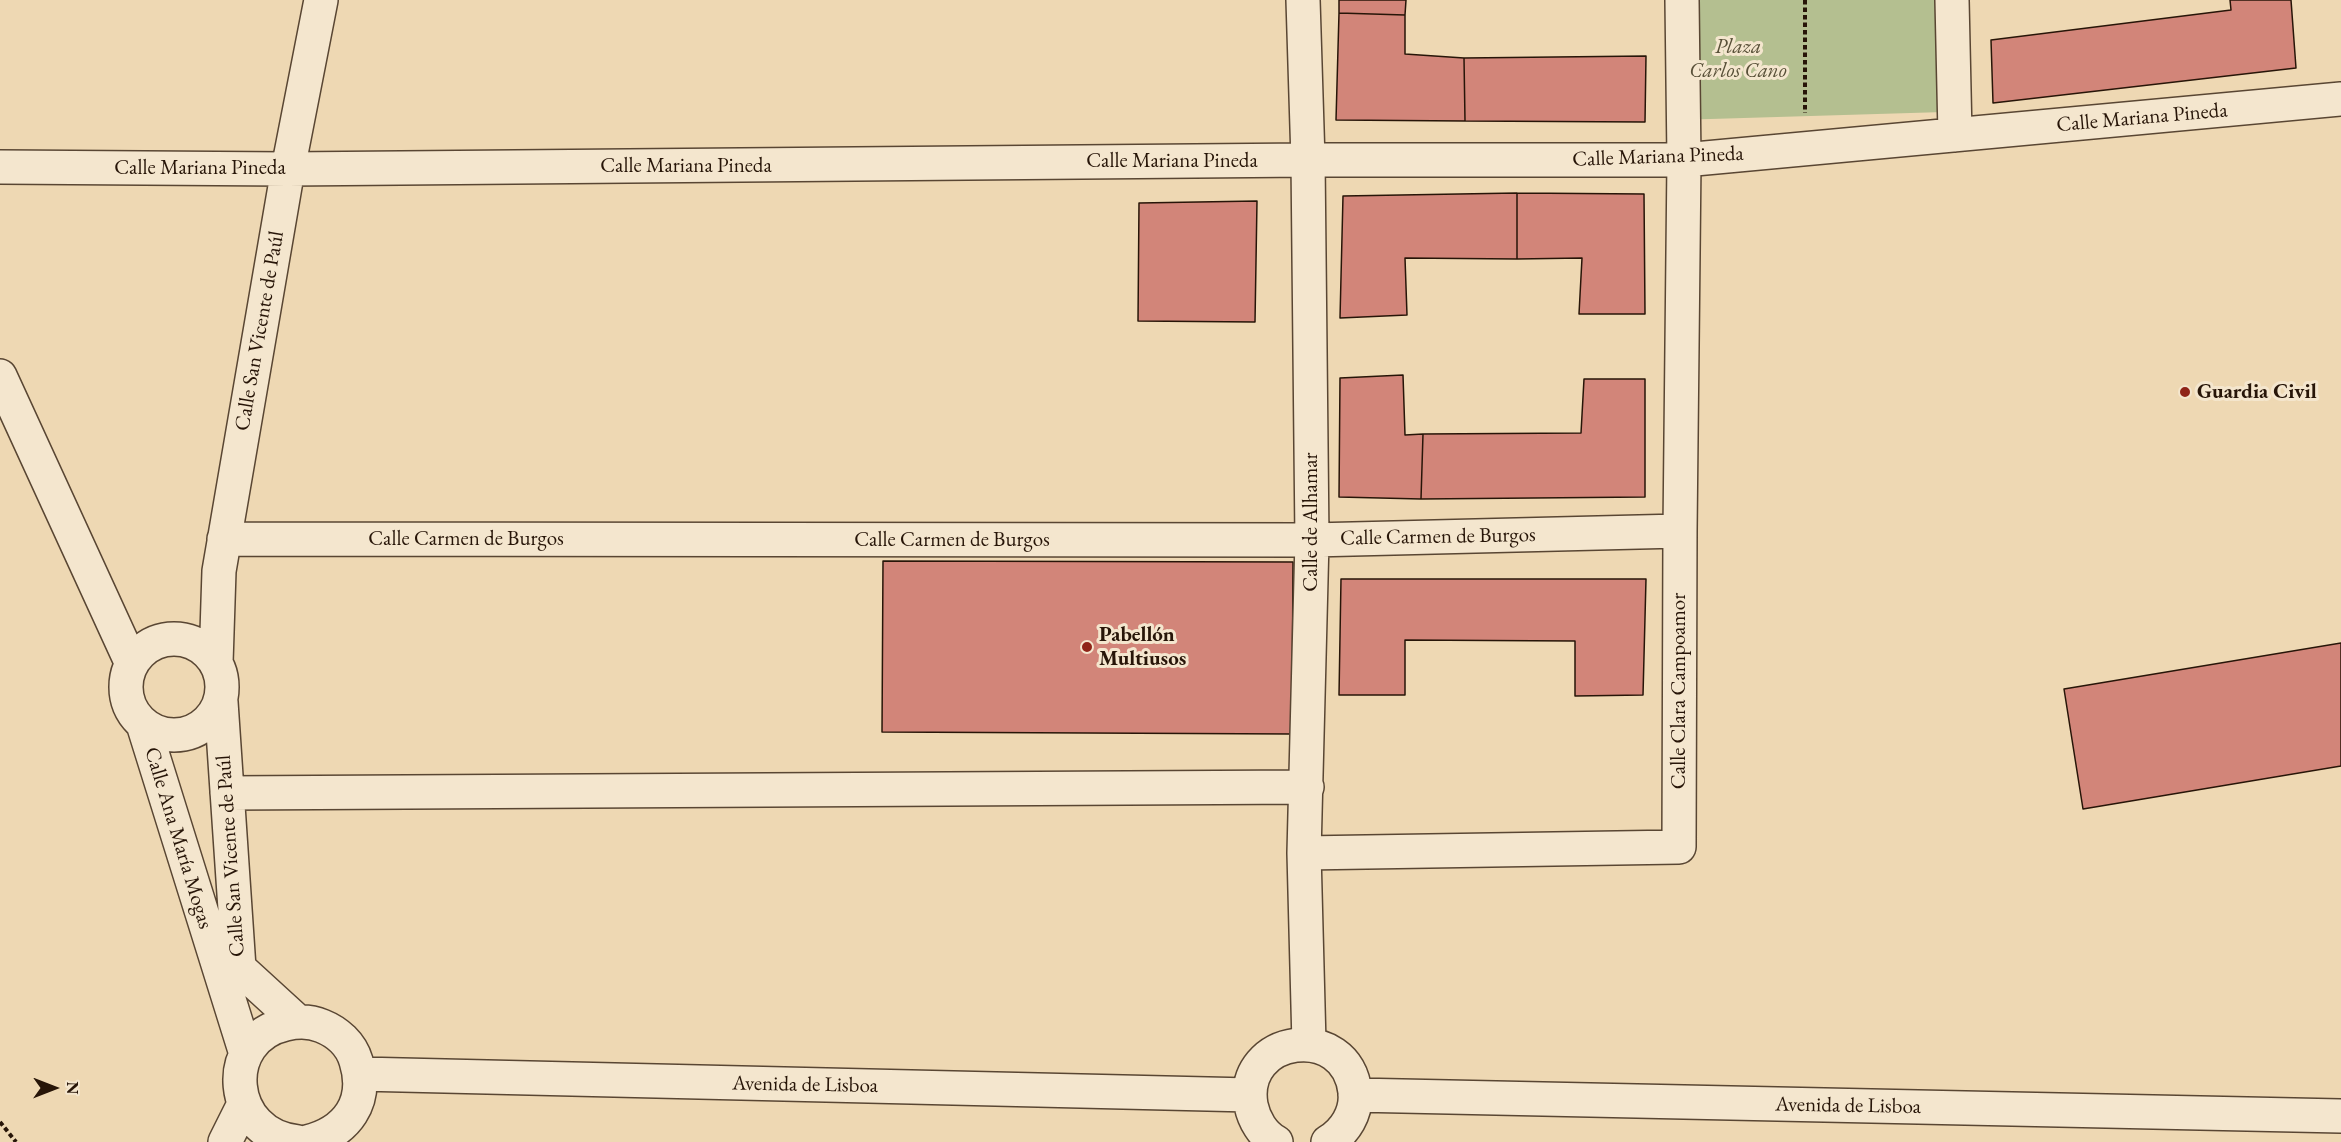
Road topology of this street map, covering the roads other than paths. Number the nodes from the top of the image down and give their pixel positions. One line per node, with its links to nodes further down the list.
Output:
1 (321, 0): 10 (street, Calle San Vicente de Paúl)
2 (1303, 0): 7 (street, Calle de Alhamar)
3 (1682, 0): 8 (street, Calle Clara Campoamor)
4 (1952, 0): 6 (street)
5 (2341, 99): 6 (street, Calle Mariana Pineda)
6 (1955, 135): 8 (street, Calle Mariana Pineda)
7 (1308, 160): 8 (street, Calle Mariana Pineda); 10 (street, Calle Mariana Pineda); 14 (street, Calle de Alhamar)
8 (1684, 160): 12 (street, Calle Clara Campoamor)
9 (0, 167): 10 (street, Calle Mariana Pineda)
10 (288, 169): 13 (street, Calle San Vicente de Paúl)
11 (0, 376): 16 (street)
12 (1680, 531): 14 (street, Calle Carmen de Burgos); 21 (street, Calle Clara Campoamor)
13 (224, 539): 14 (street, Calle Carmen de Burgos); 15 (street, Calle San Vicente de Paúl)
14 (1312, 540): 19 (street, Calle de Alhamar)
15 (216, 663): 16 (street); 17 (street)
16 (132, 664): 18 (street)
17 (221, 702): 18 (street); 20 (street, Calle San Vicente de Paúl)
18 (143, 724): 24 (street, Calle Ana María Mogas)
19 (1307, 788): 20 (street); 21 (street, Calle de Alhamar)
20 (227, 793): 22 (street, Calle San Vicente de Paúl)
21 (1305, 853): 23 (street, Calle de Alhamar)
22 (297, 1021): 24 (street); 25 (street)
23 (1309, 1044): 26 (street); 27 (street)
24 (246, 1054): 28 (street)
25 (360, 1074): 26 (street, Avenida de Lisboa); 31 (street)
26 (1250, 1095): 32 (street)
27 (1355, 1095): 29 (street, Avenida de Lisboa); 33 (street)
28 (244, 1104): 30 (street); 31 (street)
29 (2341, 1116)
30 (225, 1142)
31 (294, 1142)
32 (1276, 1142)
33 (1328, 1142)

